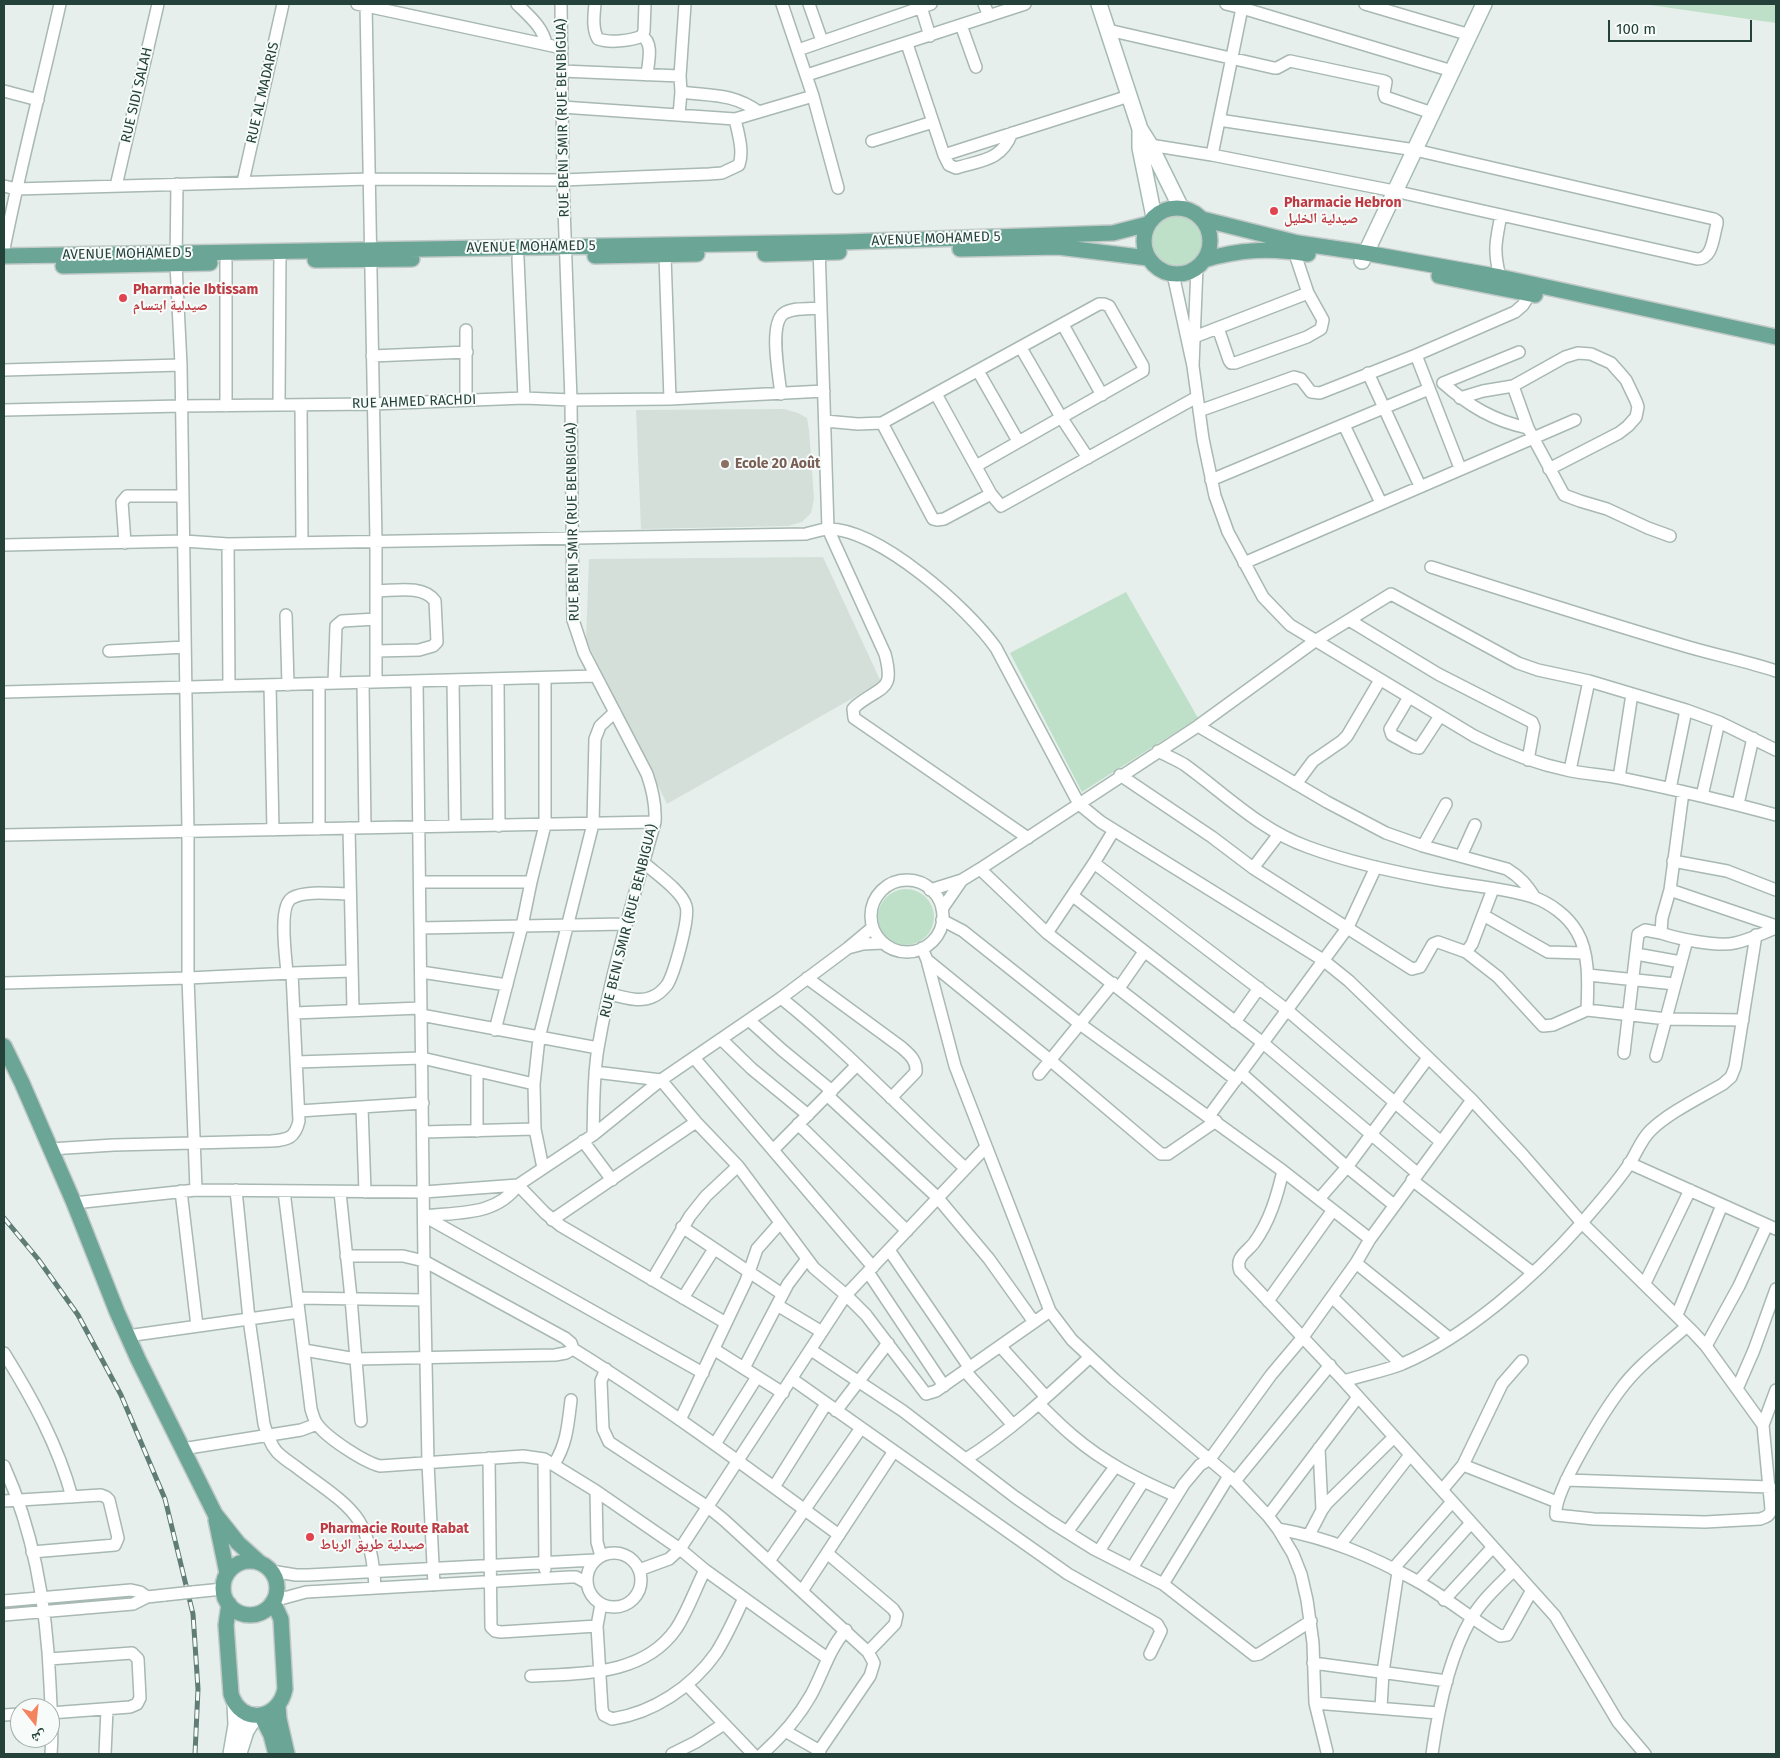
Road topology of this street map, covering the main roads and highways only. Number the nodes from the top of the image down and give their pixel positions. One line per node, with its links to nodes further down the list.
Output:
1 (1100, 4): 3 (main road)
2 (1484, 4): 14 (main road)
3 (1145, 146): 4 (main road); 6 (main road)
4 (1181, 208): 5 (main road); 6 (main road)
5 (1202, 219): 8 (main road); 17 (main road)
6 (1151, 220): 7 (main road); 15 (main road)
7 (1059, 241): 9 (main road, AVENUE MOHAMED 5); 15 (main road)
8 (1292, 246): 14 (main road); 17 (main road)
9 (819, 247): 10 (main road, AVENUE MOHAMED 5); 10 (main road, AVENUE MOHAMED 5)
10 (566, 251): 12 (main road, AVENUE MOHAMED 5); 12 (main road, AVENUE MOHAMED 5)
11 (280, 255): 12 (main road, AVENUE MOHAMED 5); 16 (main road, AVENUE MOHAMED 5); 16 (main road, AVENUE MOHAMED 5)
12 (370, 255)
13 (4, 256): 16 (main road, AVENUE MOHAMED 5)
14 (1364, 257): 19 (main road); 19 (main road)
15 (1148, 258): 17 (main road)
16 (176, 259): 18 (main road, AVENUE MOHAMED 5)
17 (1201, 263)
18 (4, 266)
19 (1533, 290): 20 (main road); 21 (main road)
20 (1776, 337)
21 (1776, 347)
22 (4, 1046): 23 (main road)
23 (214, 1514): 24 (main road); 25 (main road)
24 (259, 1562): 25 (main road); 26 (main road)
25 (227, 1573): 27 (main road)
26 (273, 1602): 27 (main road); 29 (main road)
27 (229, 1604): 28 (main road)
28 (235, 1703): 30 (main road); 31 (main road)
29 (278, 1706): 30 (main road); 34 (main road)
30 (258, 1715): 32 (main road); 33 (main road)
31 (231, 1754)
32 (238, 1754)
33 (276, 1754)
34 (287, 1754)

